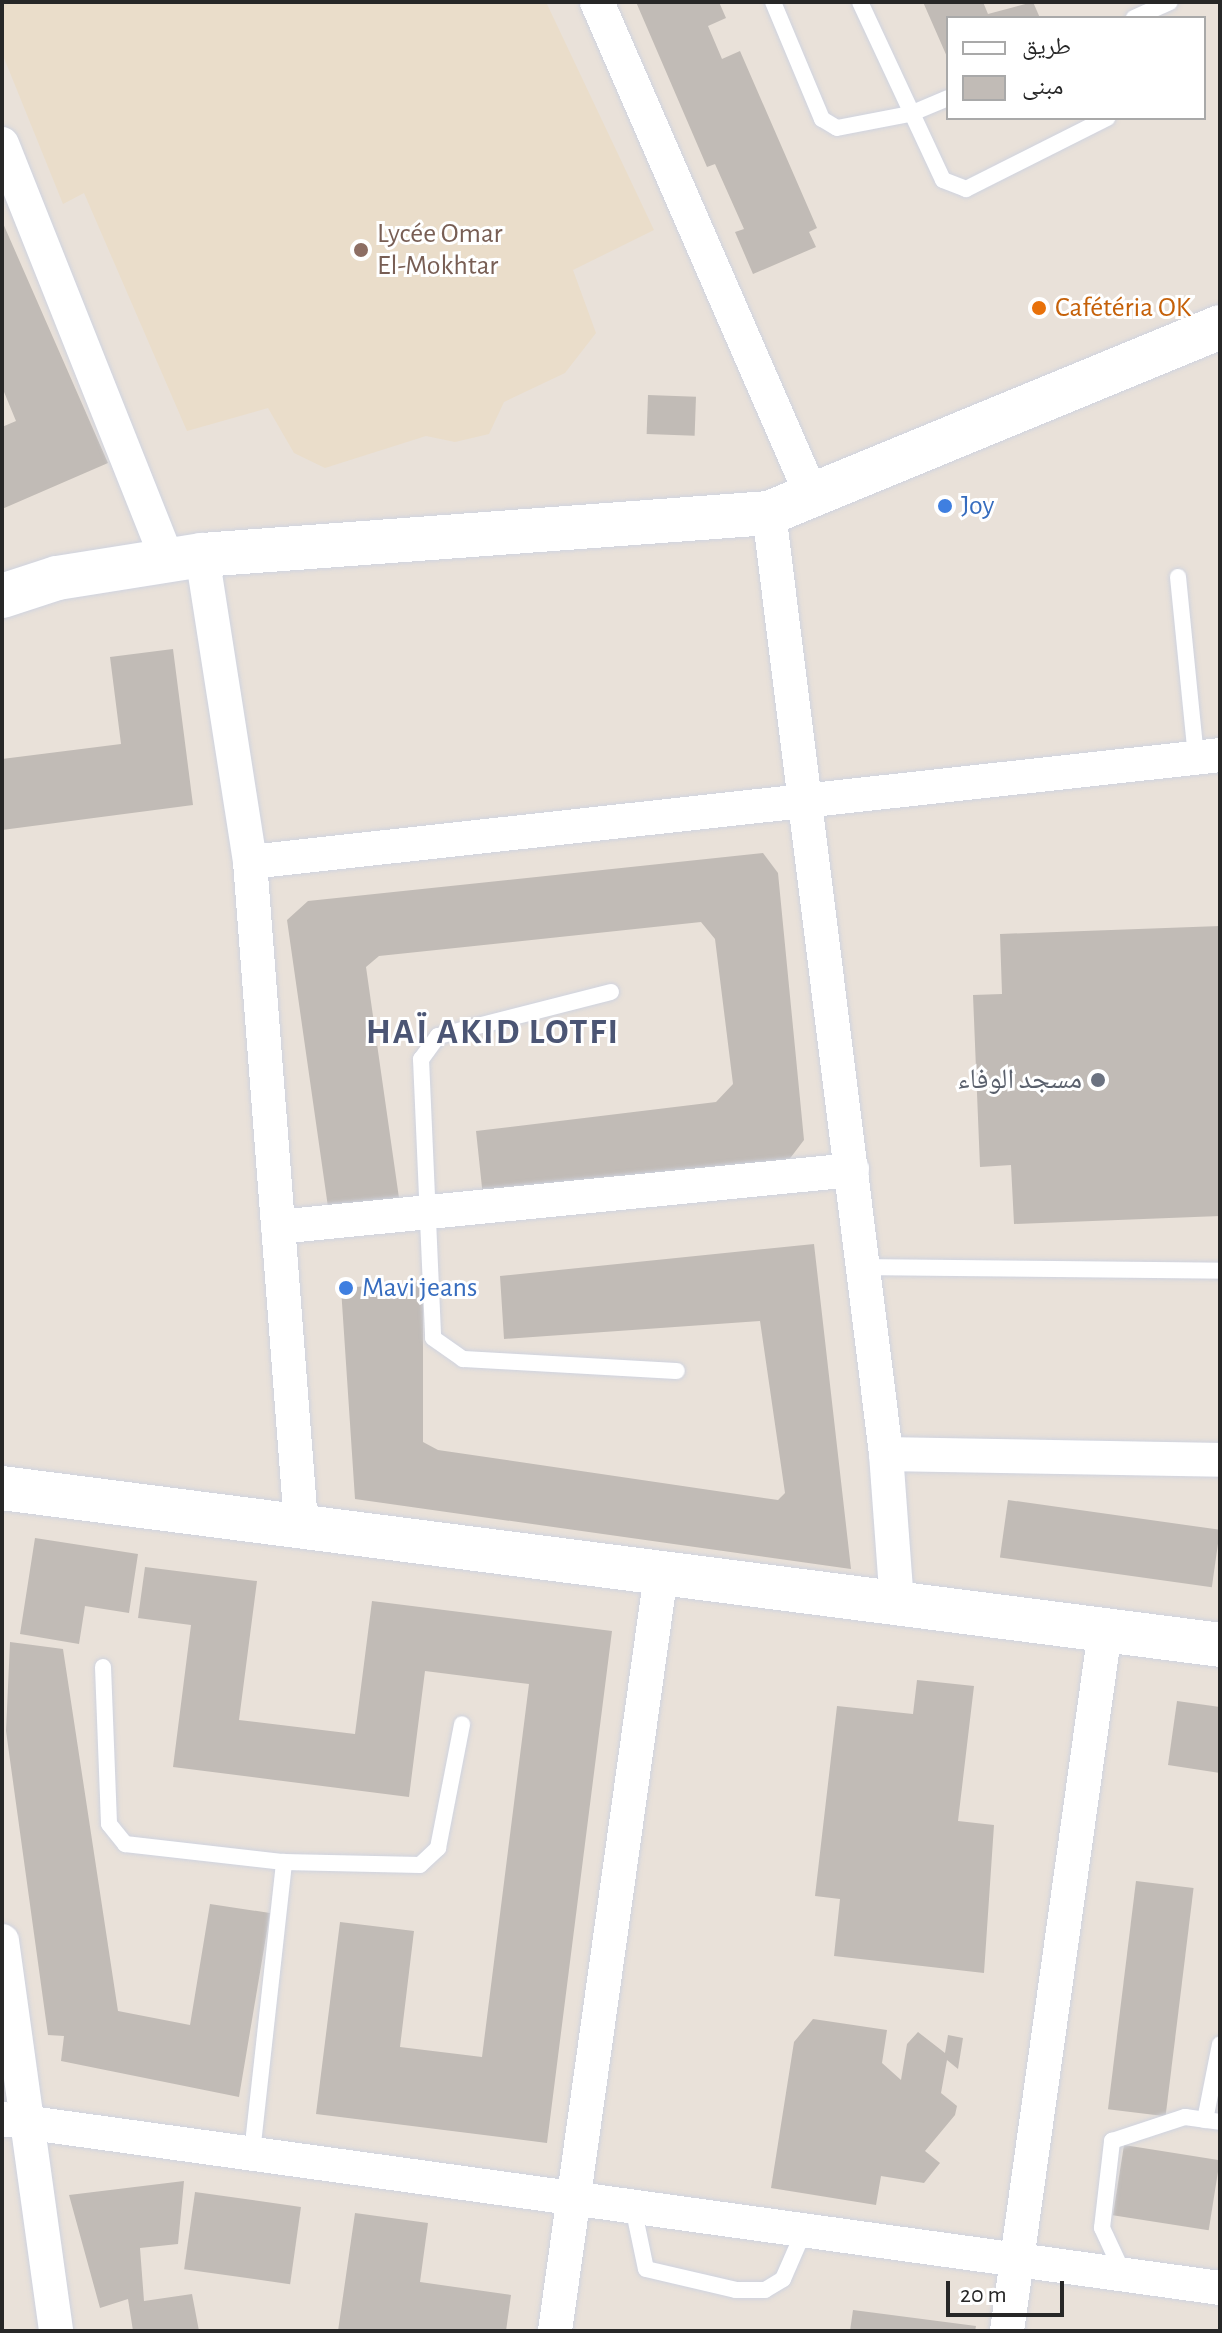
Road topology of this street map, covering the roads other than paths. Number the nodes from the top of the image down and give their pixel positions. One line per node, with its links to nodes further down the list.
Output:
1 (597, 2): 11 (street)
2 (773, 2): 7 (lane)
3 (860, 2): 7 (lane)
4 (1170, 2): 5 (lane)
5 (1143, 16)
6 (946, 99): 7 (lane)
7 (910, 114): 8 (lane)
8 (1103, 120)
9 (2, 144): 13 (street)
10 (1220, 327): 11 (main road)
11 (812, 496): 12 (main road)
12 (769, 513): 13 (main road); 17 (street)
13 (185, 558): 15 (main road); 18 (street)
14 (1178, 577): 16 (lane)
15 (2, 596)
16 (1208, 756): 17 (street)
17 (808, 802): 18 (street); 20 (street)
18 (250, 862): 22 (street)
19 (611, 992): 21 (lane)
20 (852, 1170): 21 (street); 23 (street)
21 (424, 1212): 22 (street); 25 (lane)
22 (278, 1227): 29 (street)
23 (864, 1267): 24 (lane); 26 (street)
24 (1220, 1271)
25 (677, 1371)
26 (886, 1454): 27 (street); 31 (street)
27 (1220, 1460)
28 (2, 1488): 29 (main road)
29 (301, 1524): 30 (main road)
30 (661, 1574): 31 (main road); 42 (street)
31 (897, 1604): 32 (main road)
32 (1105, 1631): 33 (main road); 45 (street)
33 (1220, 1645)
34 (103, 1667): 36 (lane)
35 (462, 1724): 36 (lane)
36 (284, 1862): 41 (lane)
37 (2, 1941): 40 (street)
38 (1220, 2044): 39 (lane)
39 (1213, 2121): 46 (lane)
40 (17, 2122): 41 (street); 48 (street)
41 (252, 2153): 42 (street)
42 (571, 2198): 43 (street); 49 (street)
43 (633, 2207): 44 (street); 44 (lane)
44 (804, 2231): 45 (street)
45 (1017, 2260): 46 (street); 50 (street)
46 (1124, 2275): 47 (street)
47 (1220, 2288)
48 (56, 2331)
49 (555, 2331)
50 (1007, 2331)

